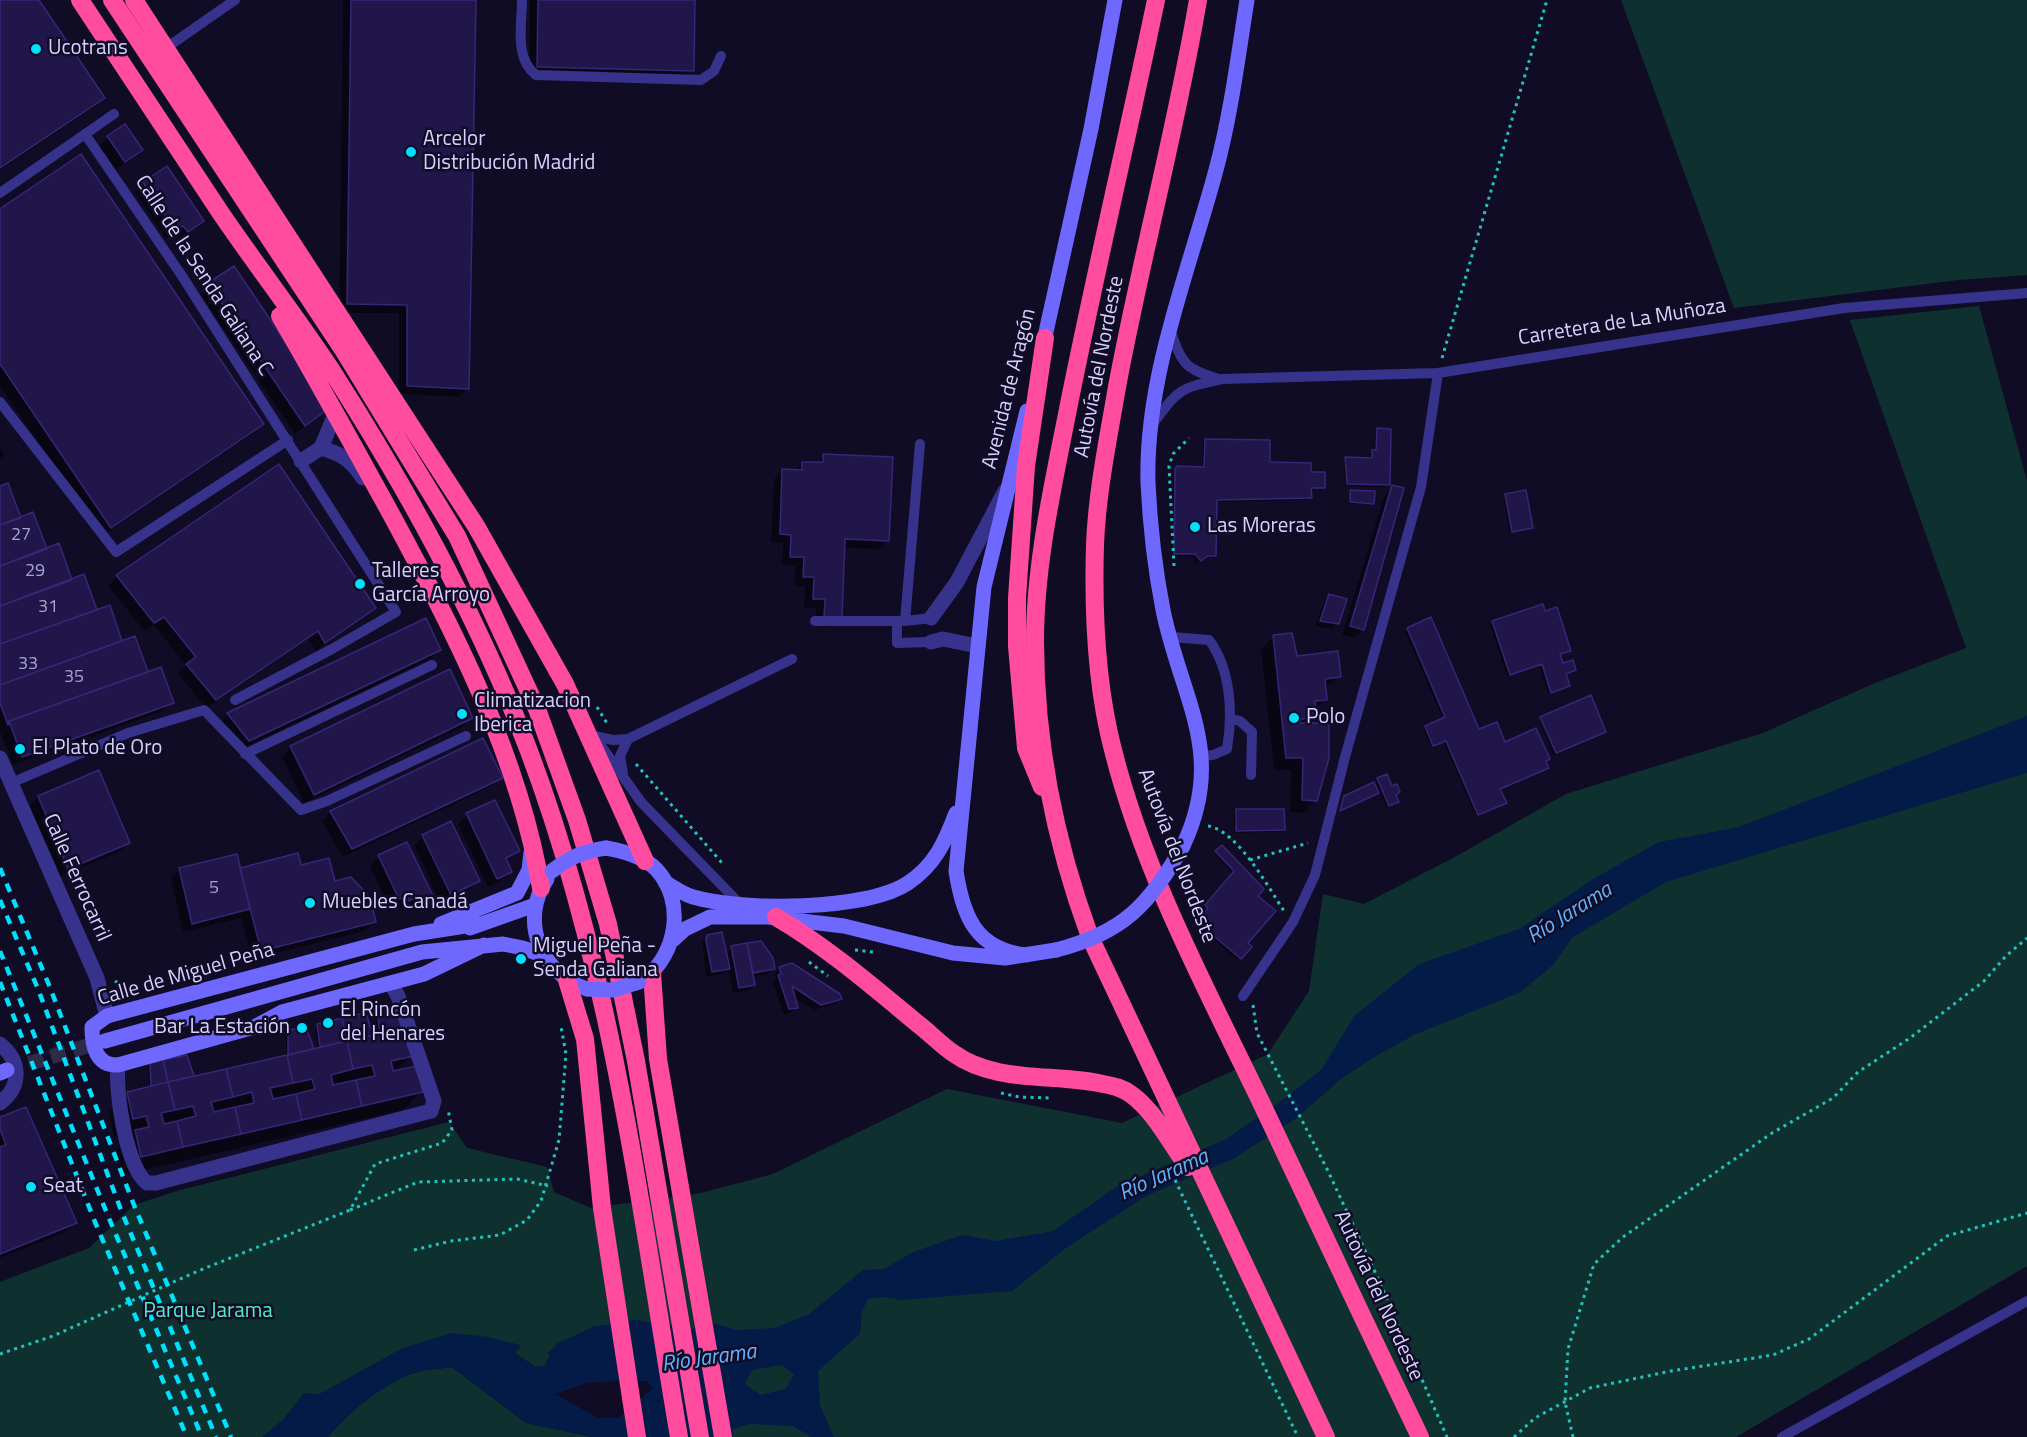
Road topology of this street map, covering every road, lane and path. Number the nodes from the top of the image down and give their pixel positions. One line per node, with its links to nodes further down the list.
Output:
1 (80, 0): 16 (highway)
2 (112, 0): 102 (highway)
3 (134, 0): 11 (highway)
4 (235, 0): 11 (lane)
5 (522, 0): 12 (lane)
6 (1115, 0): 19 (street, Avenida de Aragón)
7 (1156, 0): 54 (highway, Autovía del Nordeste)
8 (1198, 0): 106 (highway, Autovía del Nordeste)
9 (1246, 0): 18 (street)
10 (1547, 0): 20 (path)
11 (166, 48): 43 (highway)
12 (721, 56)
13 (114, 114): 14 (lane)
14 (85, 134): 15 (lane); 26 (lane, Calle de la Senda Galiana C)
15 (0, 193)
16 (221, 213): 23 (highway); 101 (highway)
17 (2027, 293): 20 (lane, Carretera de La Muñoza)
18 (1171, 332): 21 (lane, Carretera de La Muñoza); 24 (street)
19 (1045, 339): 30 (street, Avenida de Aragón); 54 (highway)
20 (1438, 373): 21 (lane, Carretera de La Muñoza); 57 (lane)
21 (1222, 380): 24 (lane, Carretera de La Muñoza)
22 (0, 402): 26 (lane)
23 (336, 412): 28 (street); 31 (highway)
24 (1152, 425): 36 (street)
25 (1189, 438): 32 (path)
26 (288, 440): 29 (lane, Calle de la Senda Galiana C)
27 (920, 444): 35 (lane)
28 (321, 448): 29 (street); 31 (street)
29 (301, 460): 41 (lane, Calle de la Senda Galiana C)
30 (1009, 483): 33 (street); 38 (street, Avenida de Aragón)
31 (391, 514): 56 (highway)
32 (1174, 571)
33 (931, 618): 35 (lane)
34 (815, 621): 35 (lane)
35 (901, 621): 37 (lane)
36 (1171, 637): 42 (lane); 48 (street)
37 (931, 642): 38 (street)
38 (976, 646): 53 (street, Avenida de Aragón)
39 (792, 660): 46 (lane)
40 (432, 665): 47 (lane)
41 (235, 700)
42 (1232, 719): 48 (lane); 50 (lane)
43 (582, 720): 45 (lane); 59 (highway)
44 (466, 736): 47 (lane)
45 (594, 736): 46 (lane); 51 (lane)
46 (628, 739): 51 (lane)
47 (245, 754): 52 (lane)
48 (1202, 756): 71 (street, bridge)
49 (0, 758): 52 (street, Calle Ferrocarril)
50 (1251, 775)
51 (623, 777): 62 (lane)
52 (11, 783): 82 (street, Calle Ferrocarril)
53 (964, 790): 62 (street, Avenida de Aragón); 71 (street, Avenida de Aragón)
54 (1054, 816): 93 (highway, Autovía del Nordeste)
55 (1206, 826): 58 (path)
56 (529, 828): 61 (highway); 66 (street)
57 (1324, 838): 58 (path); 65 (lane)
58 (1250, 860): 65 (path)
59 (645, 861): 60 (street); 61 (street, bridge)
60 (665, 882): 62 (street, Avenida de Aragón); 68 (street)
61 (538, 896): 64 (street); 72 (street)
62 (739, 903)
63 (776, 917): 68 (street); 71 (street); 93 (highway)
64 (478, 924): 66 (street, Calle de Miguel Peña); 70 (street)
65 (1288, 930): 79 (lane)
66 (414, 934): 82 (street, Calle de Miguel Peña)
67 (2027, 938): 99 (path)
68 (673, 940): 75 (street)
69 (484, 945): 70 (street); 72 (street); 78 (street)
70 (422, 952): 84 (street)
71 (1026, 955)
72 (544, 956): 77 (street)
73 (804, 958): 76 (path)
74 (112, 976): 80 (path)
75 (645, 978): 77 (street, bridge); 103 (highway)
76 (830, 978)
77 (567, 980): 100 (highway)
78 (391, 984): 86 (street); 89 (street)
79 (1250, 984): 81 (lane); 107 (path)
80 (140, 995)
81 (1243, 996)
82 (107, 1016): 86 (street, Calle de Miguel Peña)
83 (558, 1017): 92 (path)
84 (105, 1041)
85 (0, 1044): 90 (street)
86 (118, 1065): 89 (street)
87 (999, 1092): 88 (path)
88 (1055, 1098)
89 (434, 1101): 94 (path)
90 (0, 1103)
91 (1173, 1177): 104 (path)
92 (548, 1186): 94 (path); 96 (path)
93 (1216, 1208): 105 (highway, Autovía del Nordeste)
94 (350, 1210): 98 (path)
95 (2027, 1213): 99 (path)
96 (414, 1250)
97 (2027, 1301): 110 (lane)
98 (0, 1354)
99 (1565, 1402): 108 (path); 109 (path)
100 (637, 1437)
101 (679, 1437)
102 (700, 1437)
103 (723, 1437)
104 (1298, 1437)
105 (1326, 1437)
106 (1420, 1437)
107 (1447, 1437)
108 (1514, 1437)
109 (1573, 1437)
110 (1782, 1437)

